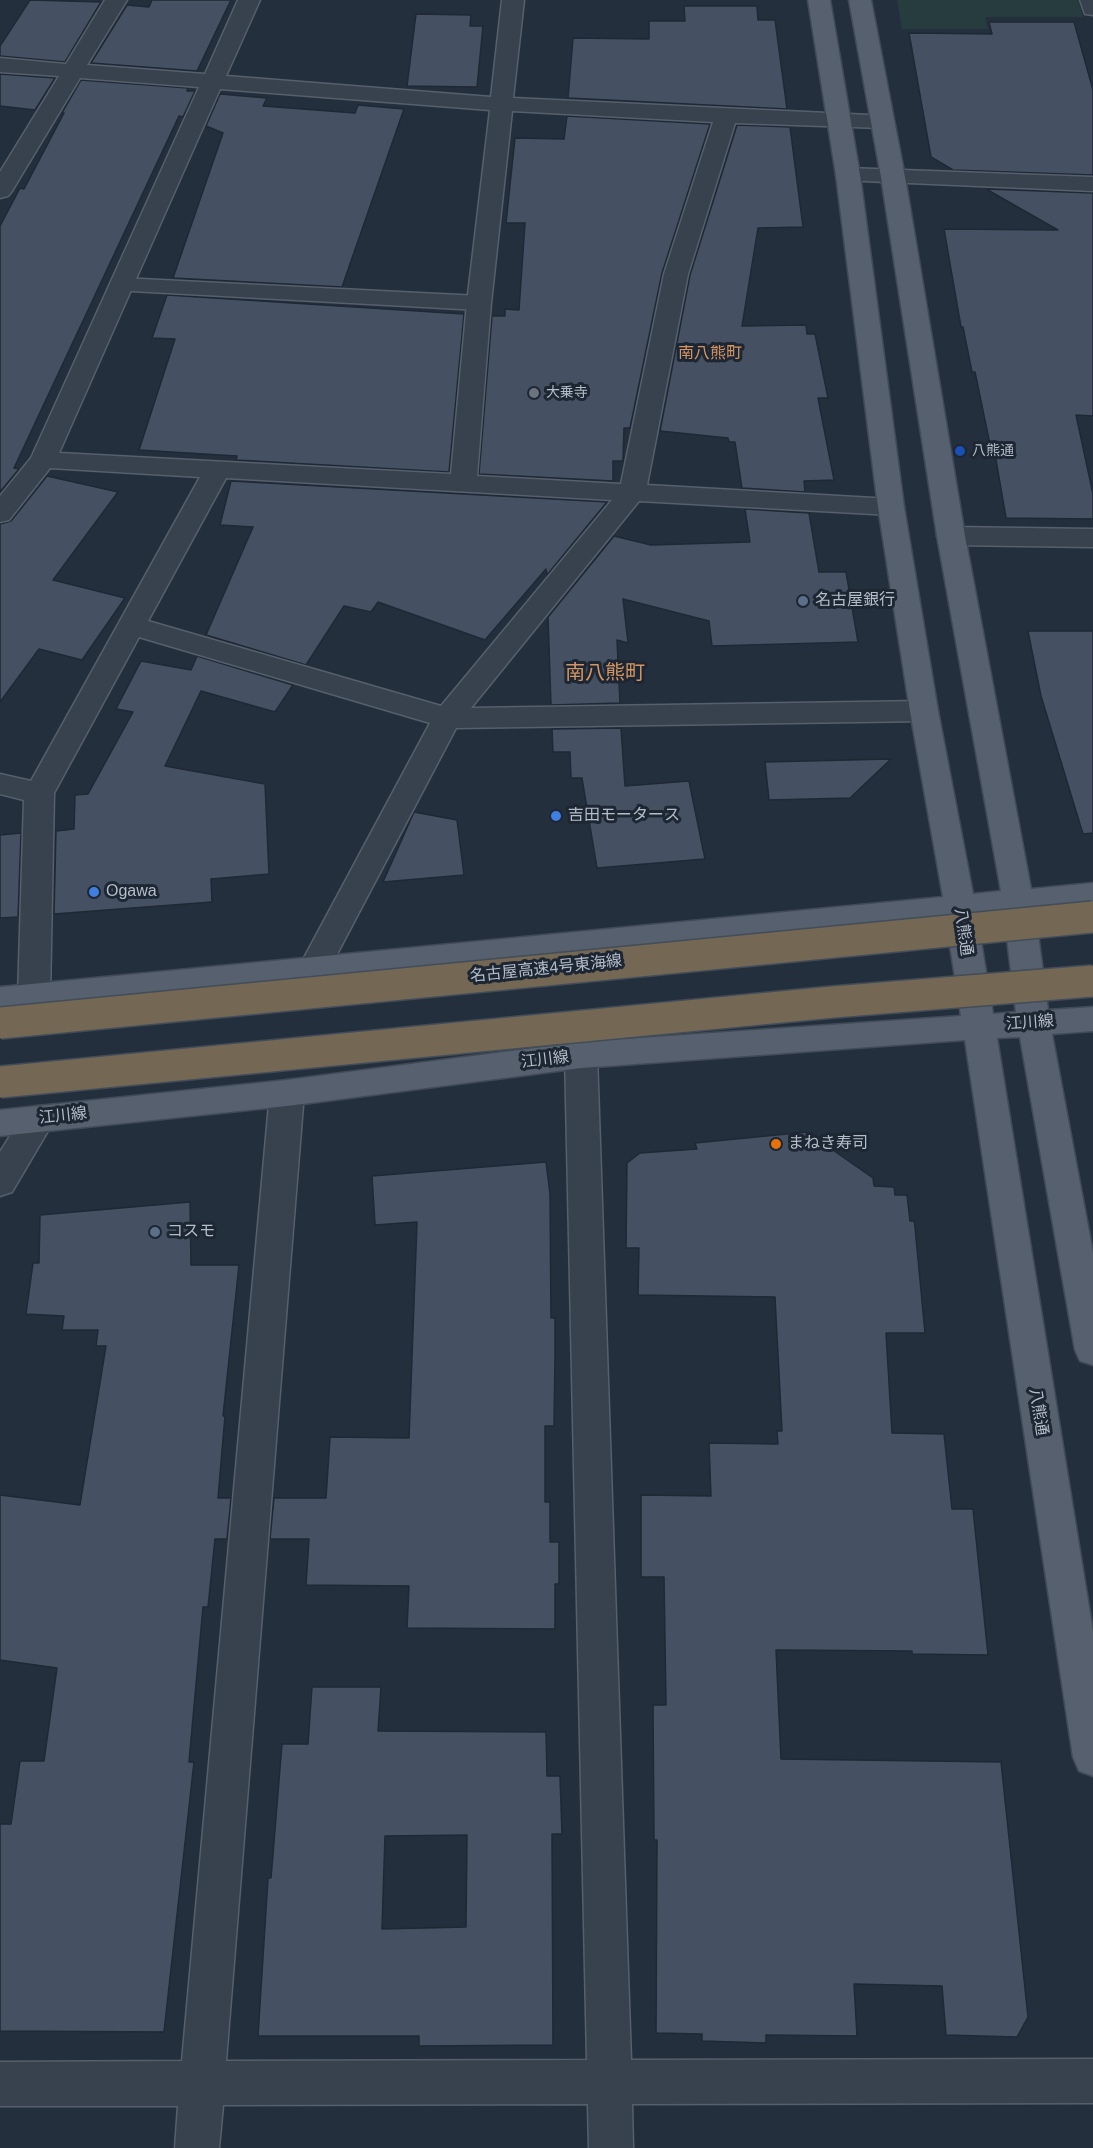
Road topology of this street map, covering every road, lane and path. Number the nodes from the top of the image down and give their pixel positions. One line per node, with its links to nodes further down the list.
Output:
1 (116, 0): 9 (street)
2 (249, 0): 10 (street)
3 (513, 0): 11 (street)
4 (819, 0): 13 (main road, 八熊通)
5 (860, 0): 14 (main road)
6 (1091, 0): 7 (street)
7 (1093, 9)
8 (0, 65): 9 (street)
9 (73, 71): 10 (street); 18 (street)
10 (212, 82): 11 (street); 19 (street)
11 (500, 104): 12 (street); 20 (street)
12 (726, 116): 13 (street); 24 (street)
13 (839, 121): 14 (street); 15 (main road, 八熊通)
14 (882, 121): 16 (main road)
15 (848, 175): 16 (street); 25 (main road, 八熊通)
16 (893, 177): 17 (street); 27 (main road)
17 (1093, 184)
18 (0, 191)
19 (121, 285): 20 (lane); 21 (street)
20 (479, 303): 23 (street)
21 (43, 460): 22 (street); 26 (street)
22 (217, 470): 23 (street); 29 (street)
23 (463, 483): 24 (street)
24 (632, 493): 25 (street); 31 (street)
25 (891, 507): 30 (main road, 八熊通)
26 (0, 514)
27 (951, 536): 28 (street); 35 (main road)
28 (1093, 538)
29 (131, 625): 31 (street); 33 (street)
30 (924, 711): 31 (street); 36 (main road, 八熊通)
31 (447, 718): 38 (street)
32 (0, 784): 33 (street)
33 (39, 793): 40 (street)
34 (1093, 894): 35 (main road)
35 (1018, 901): 36 (main road); 44 (main road)
36 (960, 907): 38 (main road); 45 (main road, 八熊通)
37 (1093, 917): 43 (highway, 名古屋高速4号東海線, bridge)
38 (314, 969): 40 (main road)
39 (1093, 981): 47 (highway, bridge)
40 (34, 996): 41 (main road)
41 (0, 999)
42 (1093, 1019): 44 (main road, 江川線)
43 (0, 1023)
44 (1034, 1023): 45 (main road, 江川線); 52 (main road)
45 (977, 1027): 46 (main road, 江川線); 53 (main road, 八熊通)
46 (581, 1055): 48 (main road, 江川線); 56 (street)
47 (0, 1082)
48 (287, 1093): 49 (main road, 江川線); 55 (street)
49 (38, 1119): 50 (main road, 江川線); 51 (street)
50 (0, 1123)
51 (0, 1182)
52 (1093, 1350)
53 (1093, 1757)
54 (1093, 2081): 56 (street)
55 (201, 2082): 56 (street); 57 (street); 58 (street)
56 (610, 2082): 59 (street)
57 (0, 2084)
58 (196, 2148)
59 (611, 2148)

